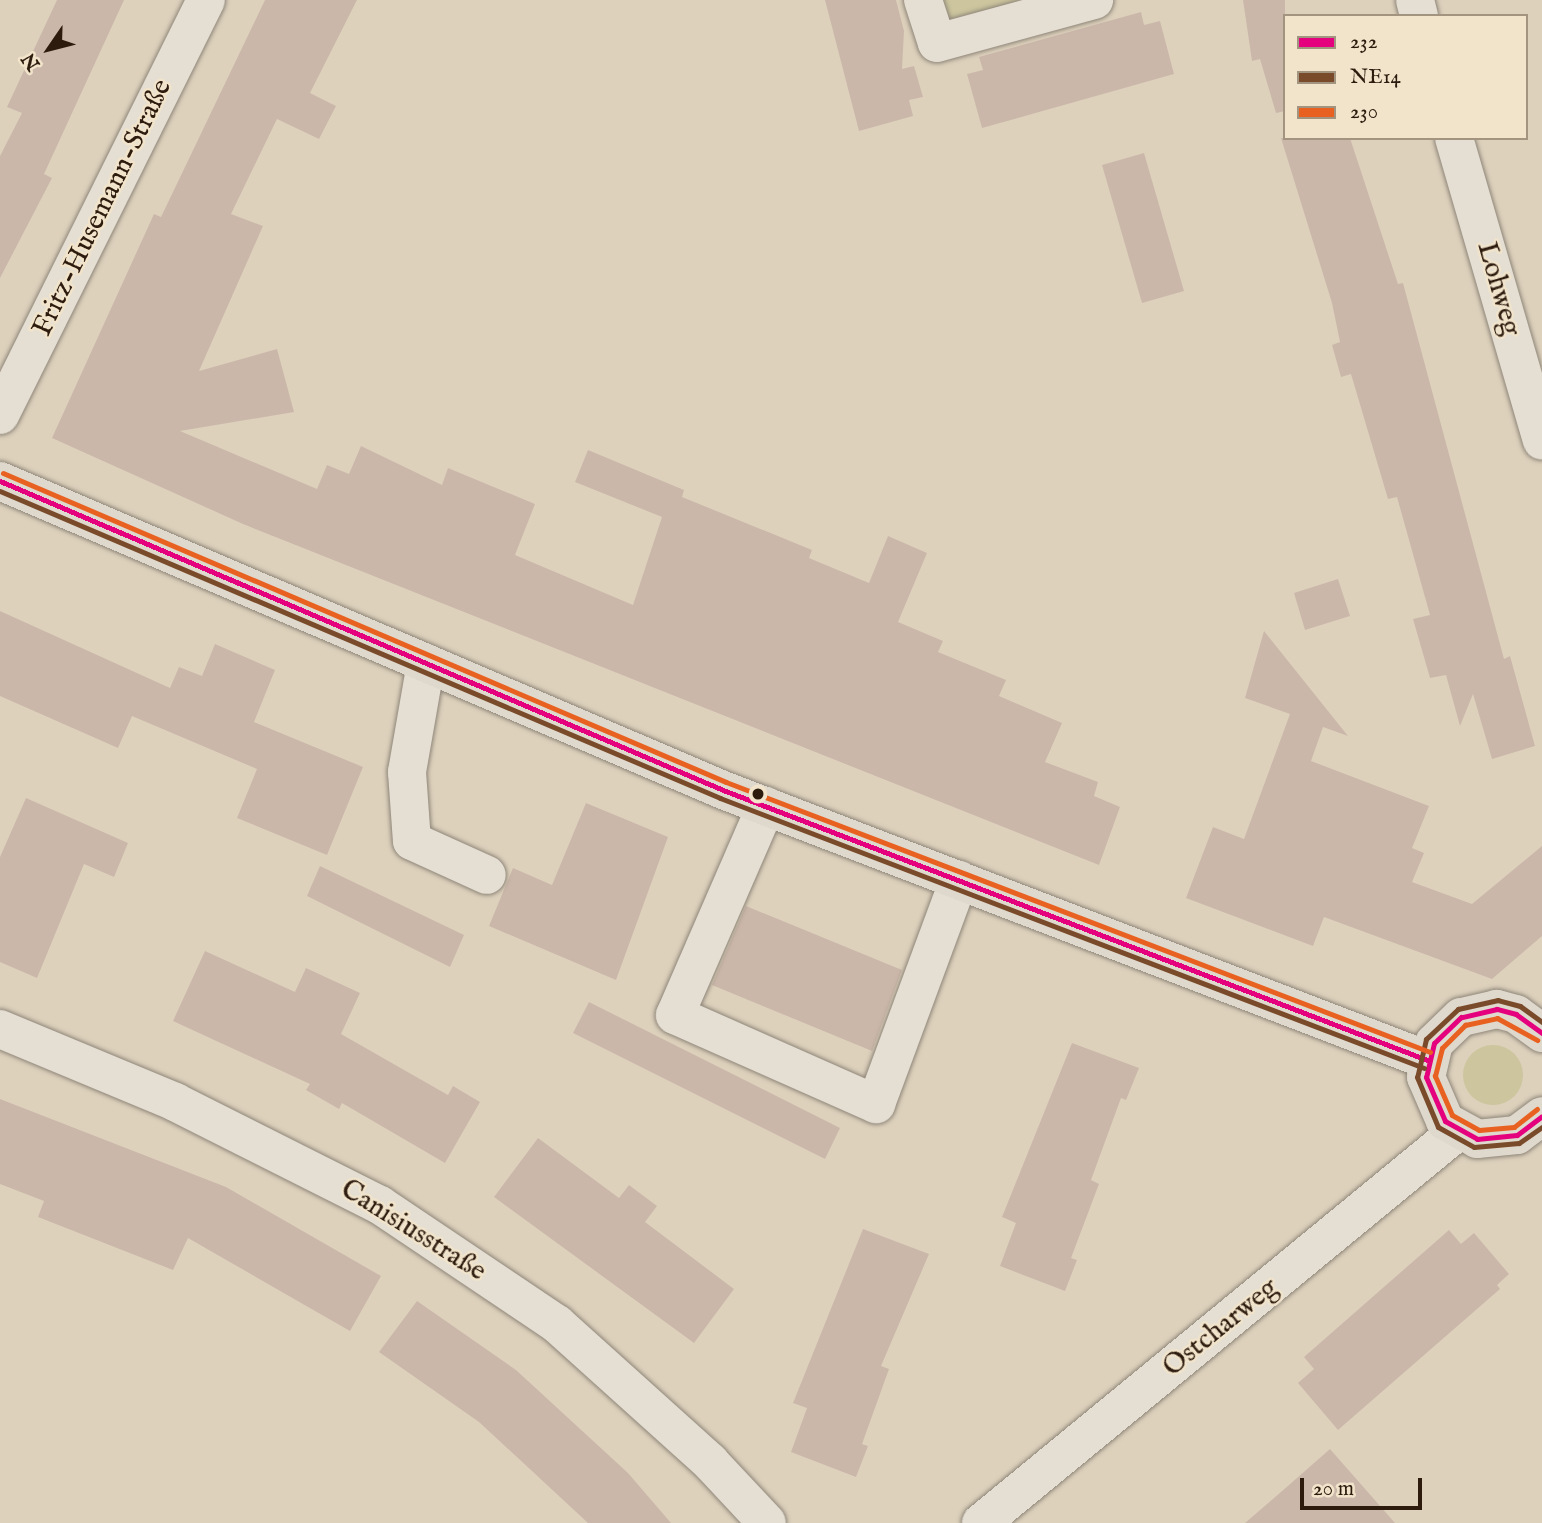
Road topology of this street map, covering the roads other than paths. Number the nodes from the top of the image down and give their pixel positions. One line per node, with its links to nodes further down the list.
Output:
1 (206, 0): 5 (street, Fritz-Husemann-Straße)
2 (923, 0): 3 (street)
3 (1094, 0)
4 (1455, 140): 6 (street, Lohweg)
5 (0, 415)
6 (1542, 440)
7 (0, 481): 8 (main road)
8 (426, 663): 9 (main road); 10 (street)
9 (766, 806): 11 (main road); 11 (street)
10 (488, 875)
11 (959, 880): 14 (main road)
12 (0, 1029): 17 (street, Canisiusstraße)
13 (1542, 1033): 14 (main road)
14 (1427, 1060): 16 (main road)
15 (1542, 1116): 16 (main road)
16 (1458, 1131): 18 (street, Ostcharweg)
17 (767, 1523)
18 (981, 1523)

